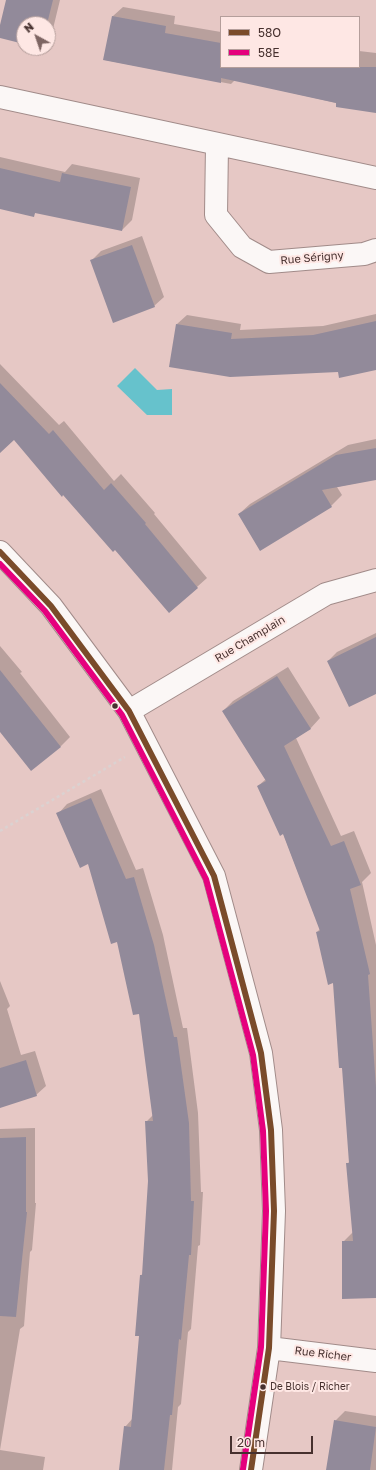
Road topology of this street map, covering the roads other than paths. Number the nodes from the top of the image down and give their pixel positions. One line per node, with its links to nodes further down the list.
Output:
1 (0, 97): 2 (street)
2 (217, 145): 3 (street); 4 (street, Rue Sérigny)
3 (376, 178)
4 (376, 250)
5 (0, 552): 7 (street)
6 (376, 580): 7 (street, Rue Champlain)
7 (129, 711): 8 (street)
8 (269, 1348): 9 (street, Rue Richer); 10 (street)
9 (376, 1361)
10 (251, 1470)

